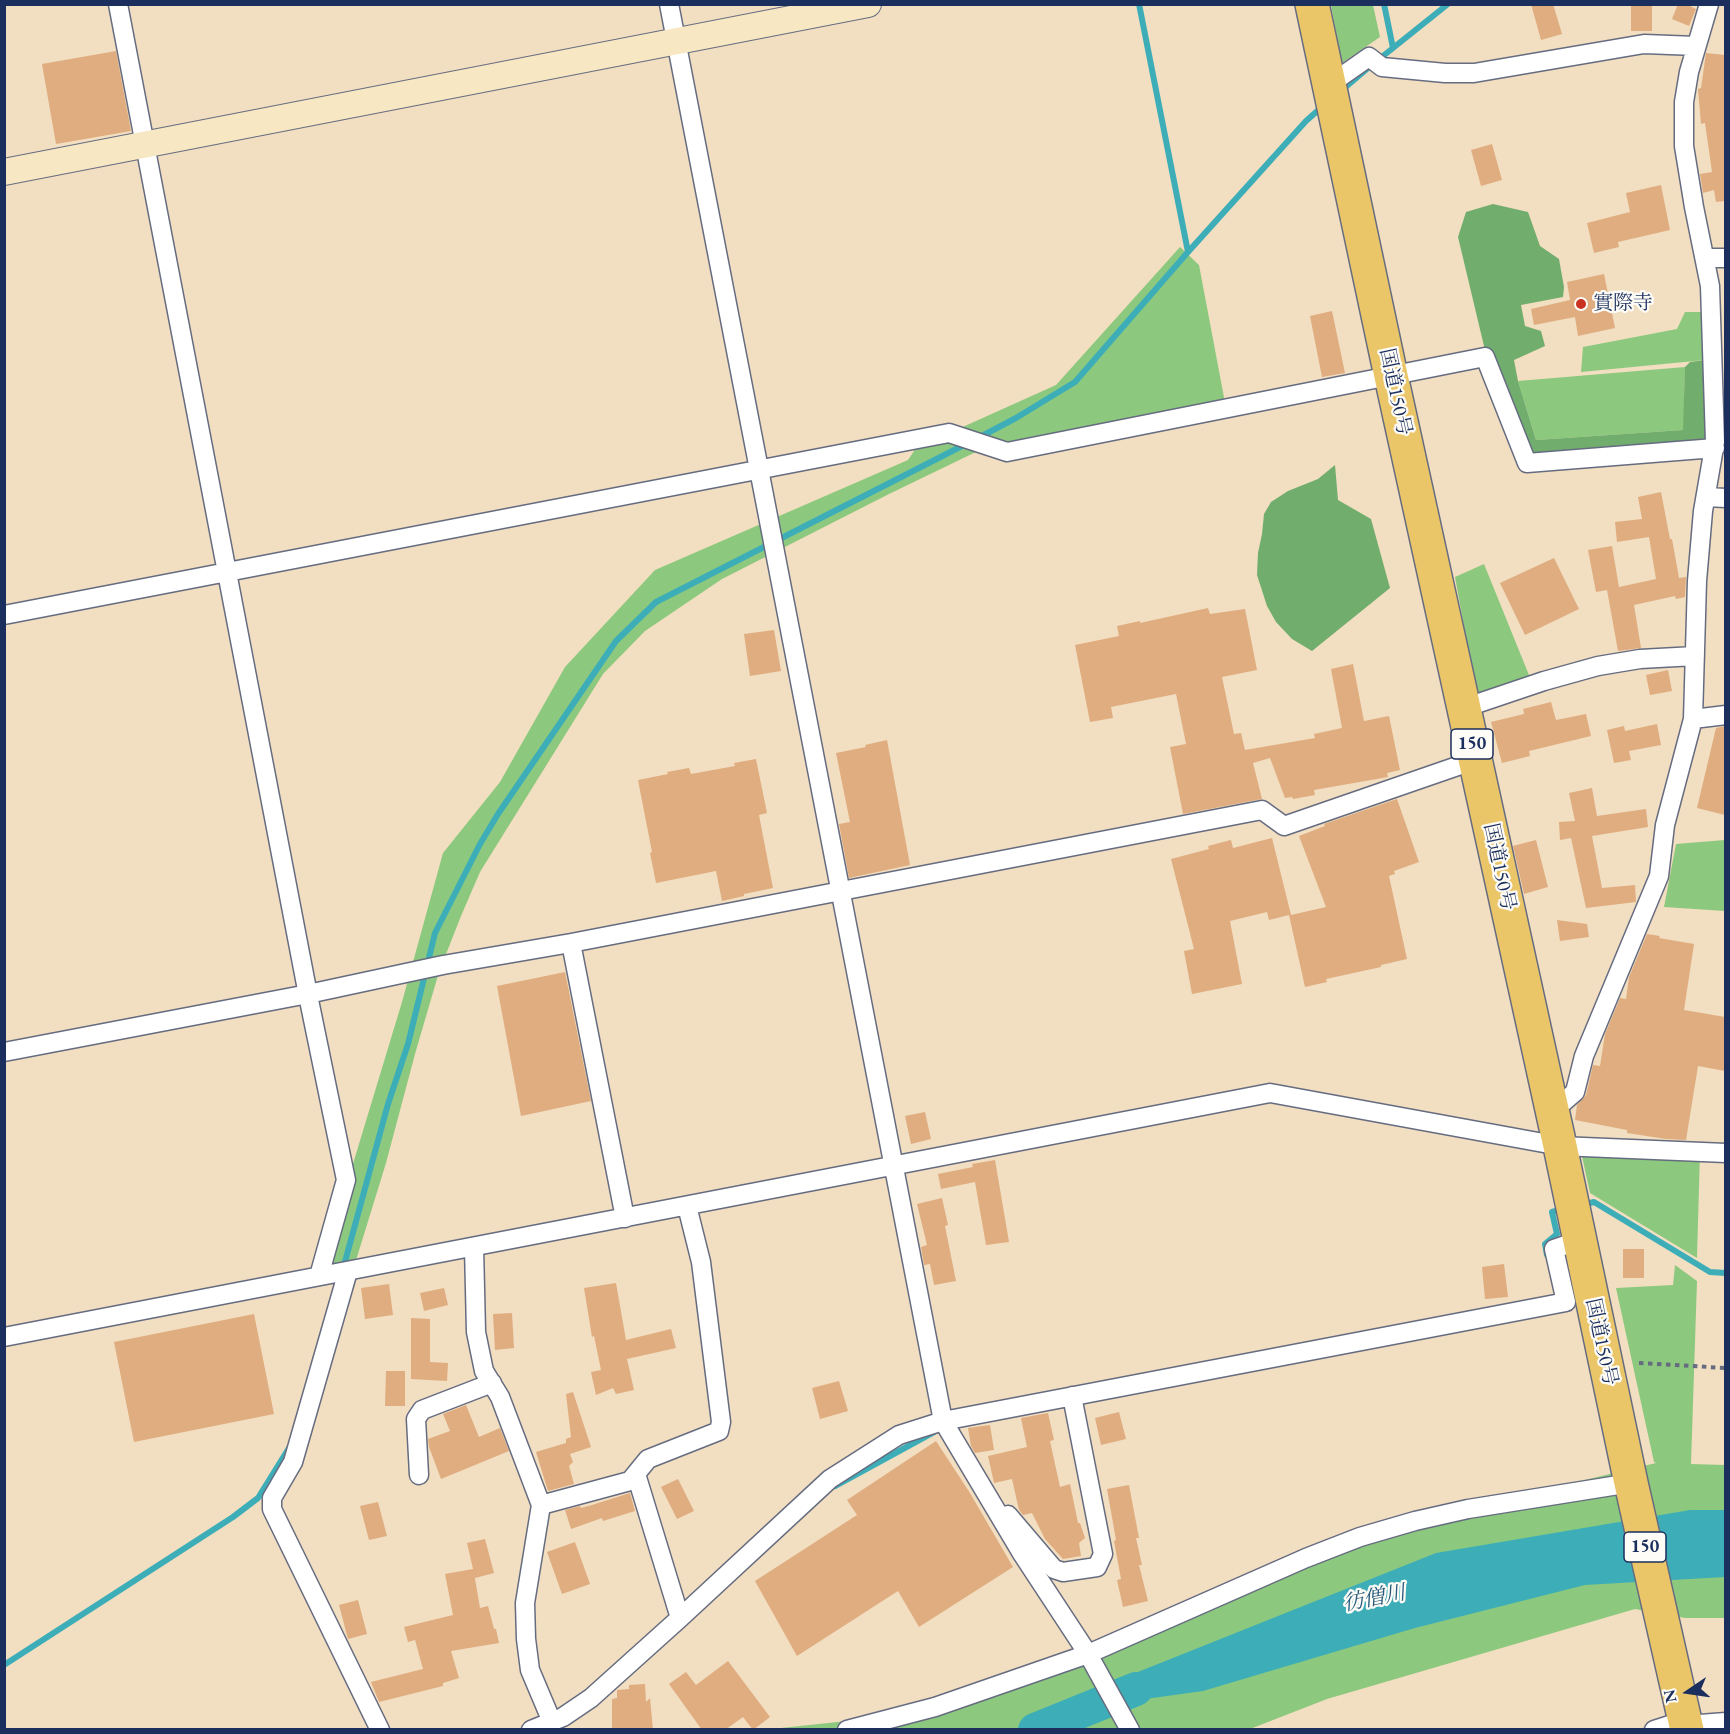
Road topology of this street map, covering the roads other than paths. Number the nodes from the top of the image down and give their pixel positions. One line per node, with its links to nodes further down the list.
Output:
1 (118, 4): 9 (street)
2 (669, 4): 6 (street)
3 (868, 4): 6 (street)
4 (1312, 4): 8 (highway, 国道150号 / 150)
5 (1709, 4): 7 (street)
6 (676, 42): 9 (street); 15 (street)
7 (1696, 46): 8 (street); 11 (street)
8 (1329, 85): 13 (highway, 国道150号 / 150)
9 (146, 145): 10 (street); 18 (street)
10 (4, 172)
11 (1705, 258): 12 (street); 14 (street)
12 (1725, 258)
13 (1391, 376): 14 (street); 15 (street); 21 (highway, 国道150号 / 150)
14 (1715, 448): 16 (street)
15 (760, 470): 18 (street); 25 (street)
16 (1706, 497): 17 (street); 20 (street)
17 (1725, 498)
18 (226, 572): 19 (street); 27 (street)
19 (4, 615)
20 (1695, 656): 21 (street); 23 (street)
21 (1464, 708): 24 (highway, 国道150号 / 150)
22 (1725, 715): 23 (street)
23 (1692, 719): 29 (street)
24 (1475, 760): 25 (street); 29 (highway, 国道150号 / 150)
25 (841, 891): 26 (street); 32 (street)
26 (571, 943): 27 (street); 34 (street)
27 (308, 994): 28 (street); 38 (street)
28 (4, 1052)
29 (1552, 1111): 30 (highway, 国道150号 / 150)
30 (1560, 1146): 31 (street); 32 (street); 35 (highway, 国道150号 / 150)
31 (1725, 1154)
32 (892, 1166): 33 (street); 42 (street)
33 (687, 1206): 34 (street); 43 (street)
34 (625, 1218): 36 (street)
35 (1580, 1240): 41 (street); 45 (highway, 国道150号 / 150)
36 (474, 1246): 37 (street); 40 (street)
37 (348, 1271): 38 (street); 53 (street)
38 (319, 1276): 39 (street)
39 (4, 1337)
40 (492, 1383): 44 (street); 47 (street)
41 (1073, 1401): 42 (street); 46 (street)
42 (946, 1426): 46 (street); 48 (street)
43 (636, 1474): 47 (street); 48 (street)
44 (418, 1475)
45 (1631, 1483): 49 (street); 52 (highway, 国道150号 / 150)
46 (990, 1502): 49 (street)
47 (541, 1505): 50 (street)
48 (680, 1618): 50 (street)
49 (1088, 1654): 55 (street); 56 (street)
50 (552, 1722): 54 (street)
51 (1725, 1722): 52 (street)
52 (1678, 1726)
53 (380, 1730)
54 (531, 1730)
55 (847, 1730)
56 (1130, 1730)

